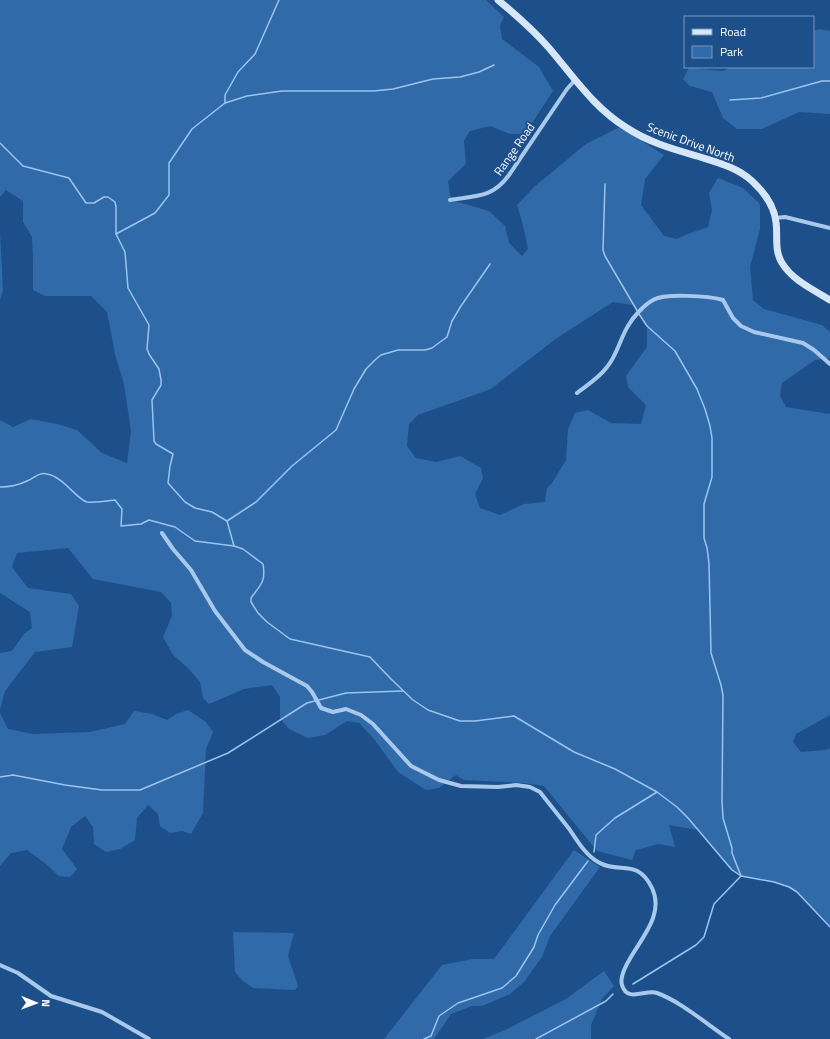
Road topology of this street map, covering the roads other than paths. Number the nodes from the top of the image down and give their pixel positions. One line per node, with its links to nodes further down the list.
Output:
1 (498, 0): 2 (main road, Scenic Drive North)
2 (575, 80): 3 (street, Range Road); 4 (main road, Scenic Drive North)
3 (450, 200)
4 (775, 218): 5 (street); 6 (main road, Scenic Drive North)
5 (830, 228)
6 (830, 300)
7 (830, 364): 8 (street)
8 (577, 393)
9 (162, 533): 12 (street)
10 (0, 965): 11 (street)
11 (149, 1039)
12 (728, 1039)

